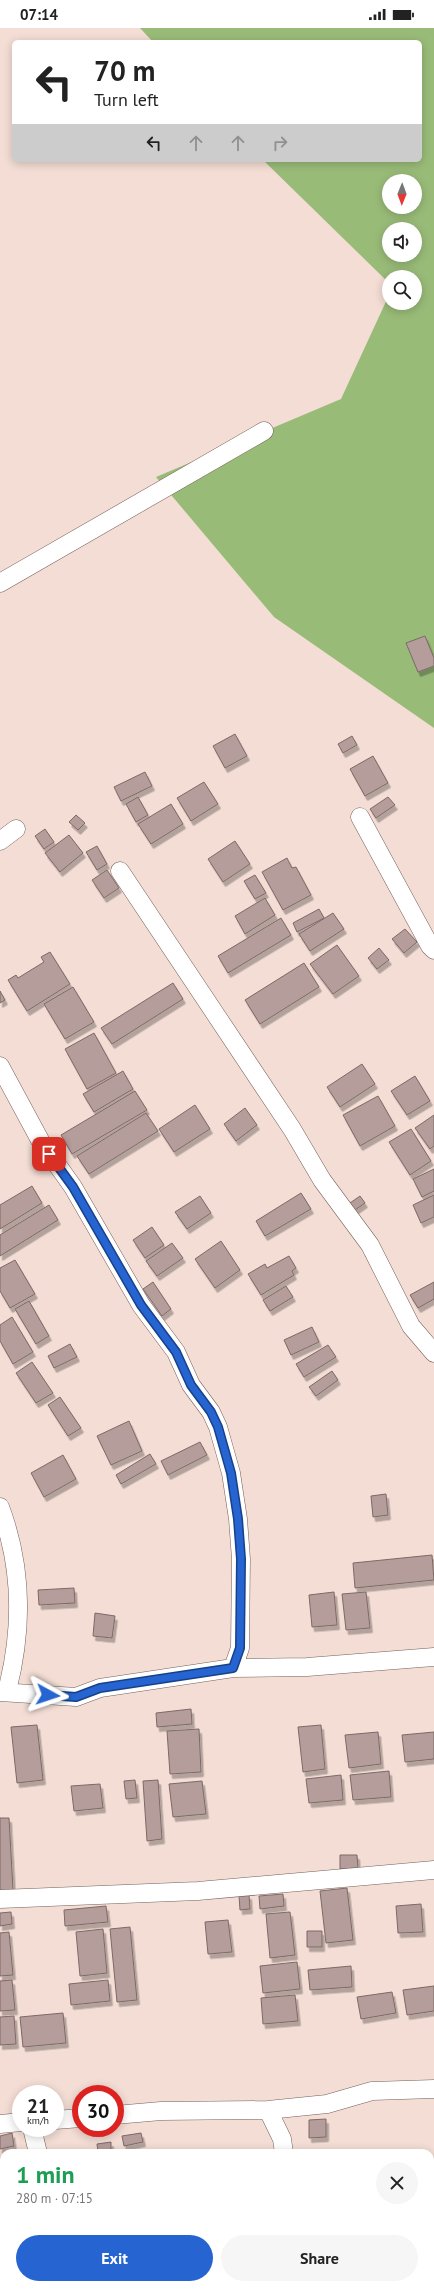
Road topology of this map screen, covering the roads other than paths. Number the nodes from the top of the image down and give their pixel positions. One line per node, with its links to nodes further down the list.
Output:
1 (264, 431): 2 (street)
2 (0, 583)
3 (360, 817): 7 (street)
4 (16, 829): 5 (street)
5 (0, 841)
6 (120, 871): 9 (street)
7 (434, 950)
8 (0, 1066): 12 (street)
9 (434, 1353)
10 (0, 1507): 13 (street)
11 (434, 1657): 12 (street)
12 (233, 1668): 13 (street)
13 (4, 1692)
14 (434, 1870): 15 (street)
15 (0, 1900)
16 (434, 2089): 17 (street)
17 (268, 2110): 18 (street); 23 (street)
18 (124, 2114)
19 (12, 2123): 20 (street)
20 (0, 2124)
21 (34, 2137): 22 (street)
22 (37, 2149)
23 (283, 2149)

